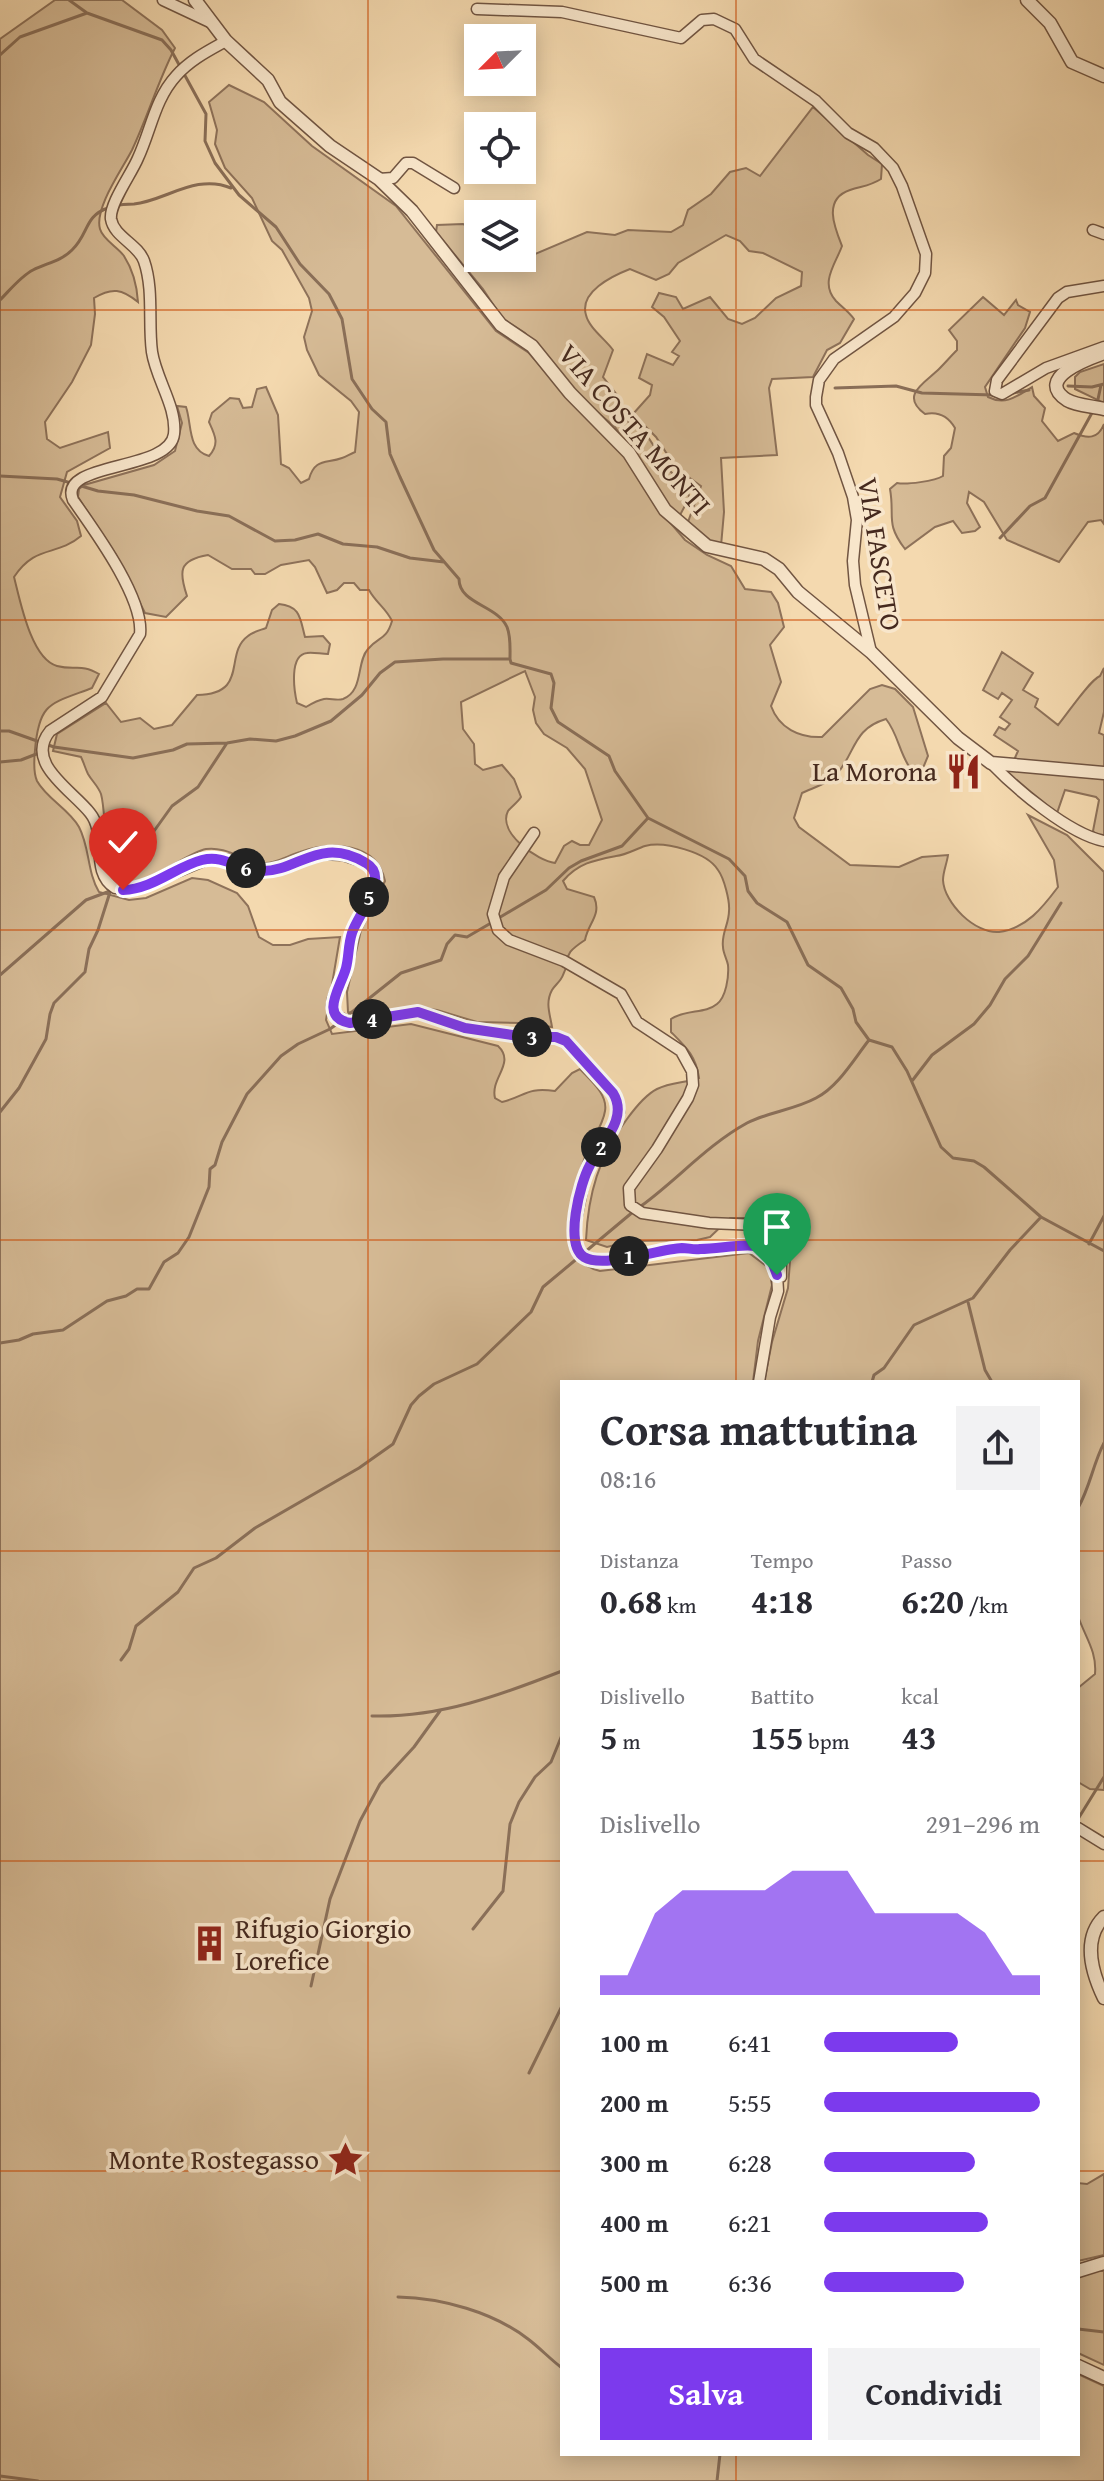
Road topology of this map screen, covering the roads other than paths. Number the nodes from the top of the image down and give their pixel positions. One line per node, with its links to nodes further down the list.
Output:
1 (163, 0): 5 (street)
2 (195, 0): 5 (street, VIA COSTA MONTI)
3 (1027, 0): 7 (street)
4 (477, 9): 14 (street, VIA FASCETO)
5 (213, 24): 6 (street, VIA COSTA MONTI)
6 (226, 41): 8 (street, VIA COSTA MONTI); 19 (street)
7 (1104, 76)
8 (379, 179): 9 (street); 14 (street, VIA COSTA MONTI)
9 (454, 188)
10 (1104, 286): 11 (street)
11 (1104, 347)
12 (1104, 353): 13 (street)
13 (1104, 409)
14 (871, 652): 15 (street, VIA COSTA MONTI)
15 (991, 763): 16 (street); 18 (street)
16 (1104, 773)
17 (534, 833): 19 (street)
18 (1104, 841)
19 (778, 1291): 20 (street)
20 (759, 1380)
21 (1080, 1829): 22 (street)
22 (1104, 1844)
23 (1104, 1917): 24 (street)
24 (1104, 1998)
25 (1104, 2263): 26 (street)
26 (1080, 2270)
27 (1080, 2367): 28 (street)
28 (1104, 2378)

